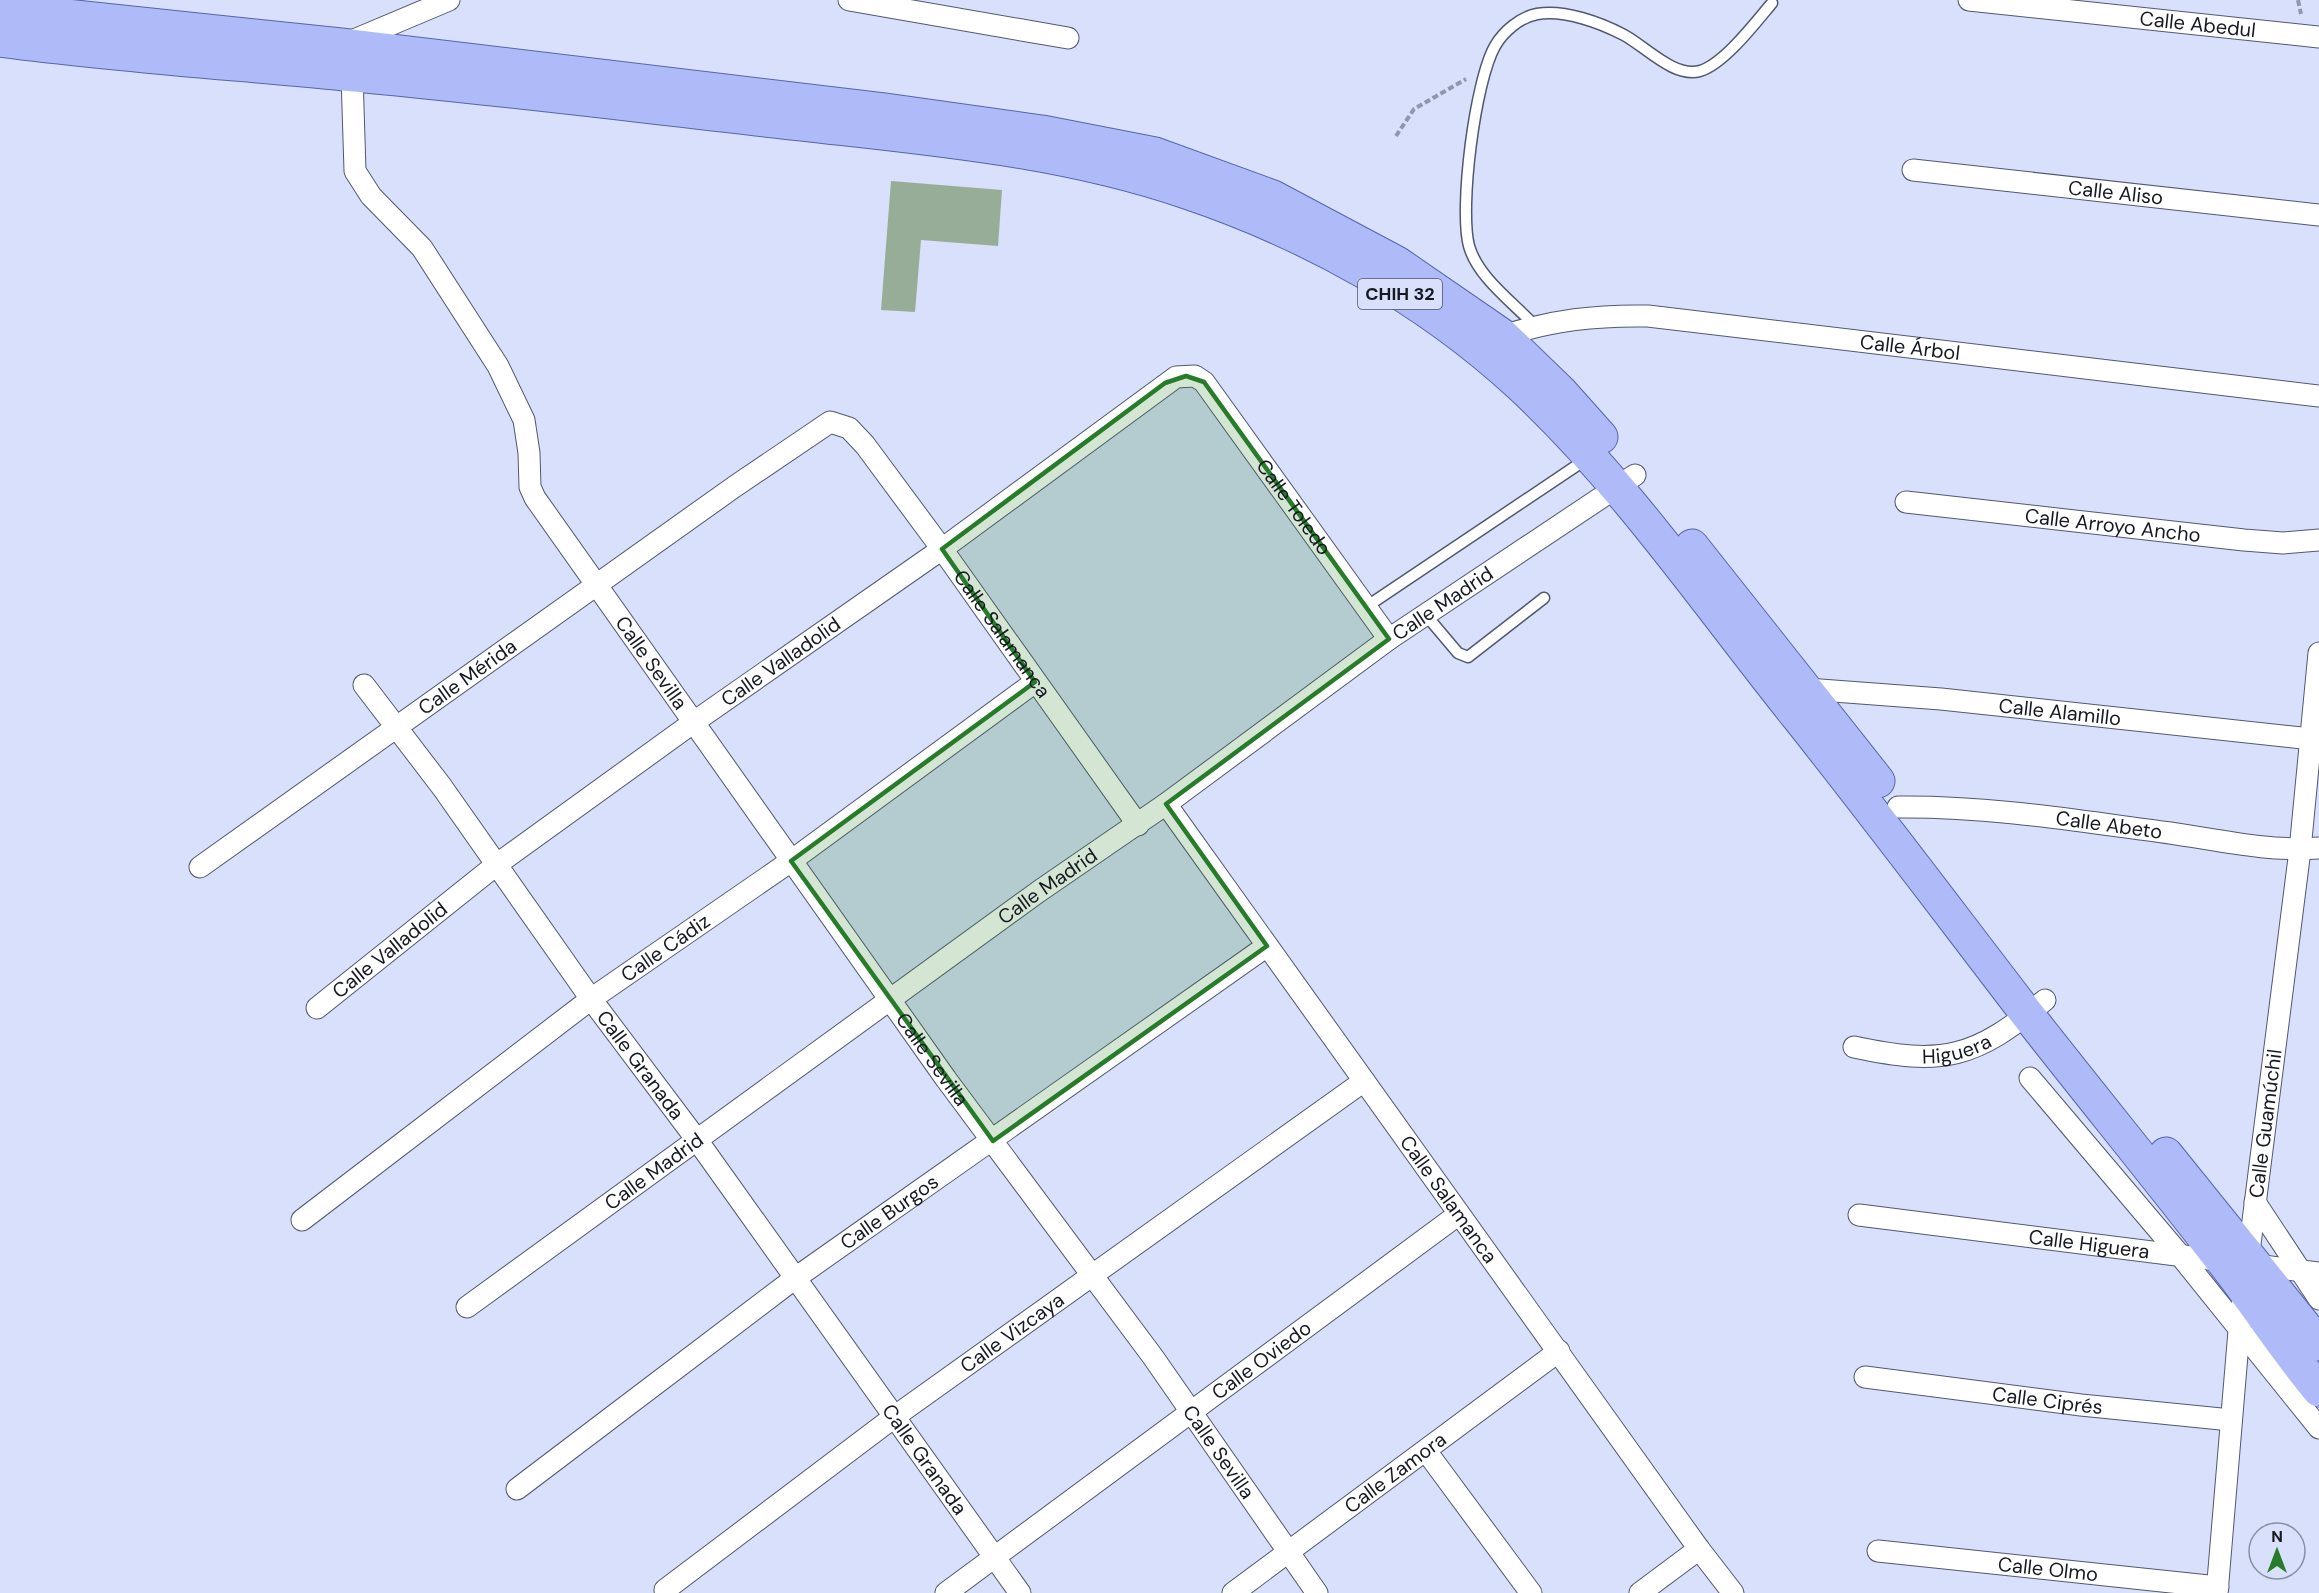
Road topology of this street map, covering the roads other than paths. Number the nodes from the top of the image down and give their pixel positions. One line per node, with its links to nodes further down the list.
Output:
1 (449, 0): 10 (street)
2 (849, 0): 8 (street)
3 (1969, 0): 7 (street, Calle Abedul)
4 (1772, 3): 13 (lane)
5 (0, 9): 6 (main road, CHIH 32)
6 (67, 22): 9 (main road, CHIH 32); 10 (main road, CHIH 32)
7 (2319, 37)
8 (1068, 38)
9 (0, 40)
10 (346, 60): 14 (main road, CHIH 32); 17 (main road, CHIH 32); 23 (street, Calle Sevilla)
11 (1913, 170): 12 (street, Calle Aliso)
12 (2319, 215)
13 (1536, 326): 14 (street, Calle Árbol); 16 (street, Calle Árbol)
14 (1503, 336): 18 (main road, CHIH 32)
15 (1195, 376): 22 (street, Calle Valladolid); 25 (street, Calle Toledo)
16 (2319, 396)
17 (1589, 457): 18 (main road, CHIH 32); 25 (lane)
18 (1626, 481): 26 (street, Calle Madrid); 31 (main road, CHIH 32); 45 (main road, CHIH 32)
19 (734, 487): 22 (street, Calle Salamanca); 23 (street, Calle Mérida)
20 (1906, 502): 21 (street, Calle Arroyo Ancho)
21 (2319, 540)
22 (942, 549): 29 (street, Calle Salamanca); 32 (street, Calle Valladolid)
23 (596, 585): 32 (street, Calle Sevilla); 33 (street, Calle Mérida)
24 (1544, 598): 26 (lane)
25 (1366, 606): 27 (street, Calle Toledo)
26 (1425, 614): 27 (street, Calle Madrid)
27 (1389, 639): 35 (street, Calle Madrid)
28 (2319, 653): 34 (street, Calle Guamúchil)
29 (1035, 682): 37 (street, Calle Salamanca); 39 (street, Calle Cádiz)
30 (364, 685): 33 (street, Calle Granada)
31 (1807, 689): 34 (street, Calle Alamillo); 36 (main road, CHIH 32)
32 (694, 722): 39 (street, Calle Sevilla); 40 (street, Calle Valladolid)
33 (398, 728): 40 (street, Calle Granada); 41 (street, Calle Mérida)
34 (2311, 739): 38 (street, Calle Guamúchil)
35 (1166, 804): 37 (street, Calle Madrid); 42 (street, Calle Salamanca)
36 (1898, 807): 38 (street, Calle Abeto); 45 (main road, CHIH 32)
37 (1138, 825): 44 (street, Calle Madrid)
38 (2309, 849): 52 (street, Calle Guamúchil)
39 (791, 861): 43 (street, Calle Cádiz); 44 (street, Calle Sevilla)
40 (496, 865): 43 (street, Calle Granada); 46 (street, Calle Valladolid)
41 (200, 867)
42 (1267, 946): 49 (street, Calle Salamanca); 51 (street, Calle Burgos)
43 (591, 999): 50 (street, Calle Granada); 55 (street, Calle Cádiz)
44 (891, 999): 50 (street, Calle Madrid); 51 (street, Calle Sevilla)
45 (2037, 1007): 47 (street, Higuera); 57 (main road, CHIH 32)
46 (317, 1008)
47 (1854, 1047)
48 (2030, 1078): 56 (street)
49 (1364, 1081): 53 (street, Calle Salamanca); 59 (street, Calle Vizcaya)
50 (696, 1140): 60 (street, Calle Granada); 62 (street, Calle Madrid)
51 (993, 1141): 59 (street, Calle Sevilla); 60 (street, Calle Burgos)
52 (2255, 1202): 57 (street, Calle Guamúchil); 58 (street)
53 (1459, 1214): 65 (street, Calle Salamanca); 68 (street, Calle Oviedo)
54 (1859, 1215): 56 (street, Calle Higuera)
55 (302, 1220)
56 (2179, 1254): 57 (street, Calle Higuera); 63 (street)
57 (2244, 1267): 58 (street, Calle Higuera); 63 (street, Calle Guamúchil); 64 (main road, CHIH 32); 67 (main road, CHIH 32)
58 (2309, 1272): 61 (street)
59 (1093, 1277): 68 (street, Calle Sevilla); 69 (street, Calle Vizcaya)
60 (794, 1279): 69 (street, Calle Granada); 73 (street, Calle Burgos)
61 (2319, 1299)
62 (467, 1307)
63 (2239, 1331): 70 (street, Calle Guamúchil); 71 (street)
64 (2319, 1344)
65 (1560, 1351): 72 (street, Calle Zamora); 74 (street, Calle Salamanca)
66 (1865, 1377): 70 (street, Calle Ciprés)
67 (2319, 1390)
68 (1190, 1413): 76 (street, Calle Sevilla); 77 (street, Calle Oviedo)
69 (894, 1417): 77 (street, Calle Granada); 78 (street, Calle Vizcaya)
70 (2231, 1420): 79 (street, Calle Guamúchil)
71 (2319, 1428)
72 (1426, 1451): 76 (street, Calle Zamora); 84 (street)
73 (517, 1488)
74 (1699, 1549): 85 (street); 86 (street, Calle Salamanca)
75 (1878, 1551): 79 (street, Calle Olmo)
76 (1288, 1553): 82 (street, Calle Zamora); 83 (street, Calle Sevilla)
77 (995, 1558): 80 (street, Calle Oviedo); 81 (street, Calle Granada)
78 (665, 1590)
79 (2217, 1590)
80 (946, 1593)
81 (1020, 1593)
82 (1233, 1593)
83 (1317, 1593)
84 (1531, 1593)
85 (1640, 1593)
86 (1733, 1593)

